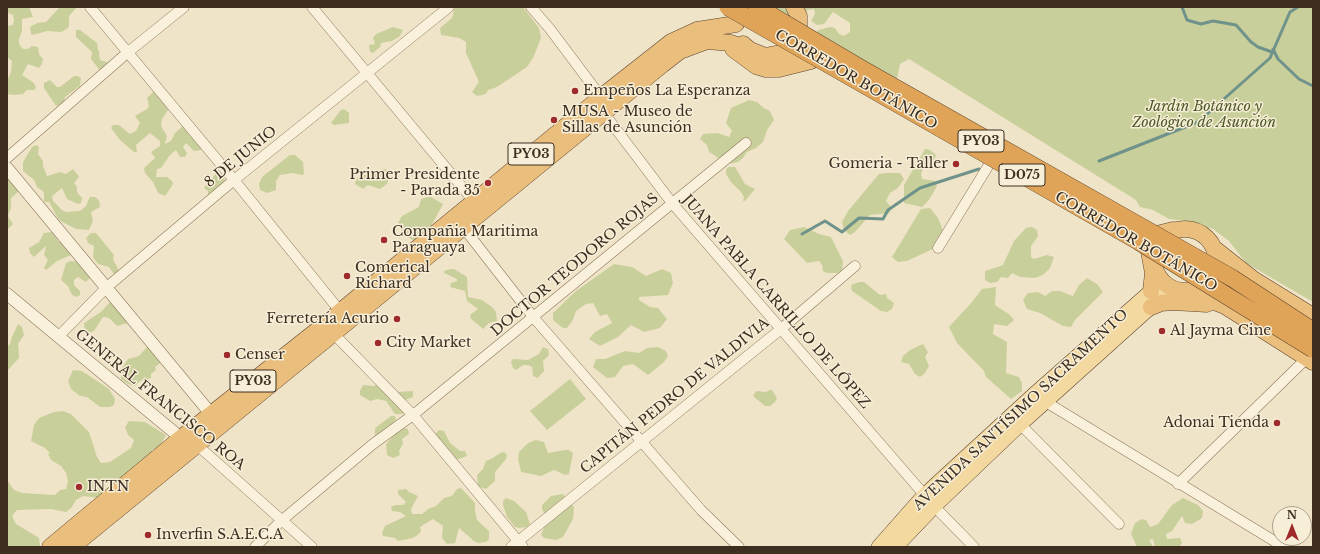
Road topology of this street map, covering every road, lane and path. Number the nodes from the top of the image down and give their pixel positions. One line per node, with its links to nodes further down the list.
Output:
1 (90, 7): 13 (street)
2 (184, 7): 13 (street)
3 (312, 7): 16 (street)
4 (449, 7): 16 (street, 8 DE JUNIO)
5 (531, 7): 17 (street, JUANA PABLA CARRILLO DE LÓPEZ)
6 (723, 7): 9 (highway, D075)
7 (757, 7): 41 (highway, CORREDOR BOTÁNICO / D075, bridge)
8 (794, 7): 10 (highway, PY03)
9 (735, 15): 11 (highway); 17 (highway, PY03); 43 (highway, CORREDOR BOTÁNICO / D075, bridge)
10 (800, 25): 14 (highway); 26 (highway, PY03)
11 (750, 50): 12 (highway, PY03); 14 (highway, PY03)
12 (680, 51): 15 (highway); 17 (highway, PY03)
13 (127, 53): 20 (street); 22 (street)
14 (781, 53): 15 (highway, PY03)
15 (822, 57): 19 (highway, PY03)
16 (366, 74): 22 (street, 8 DE JUNIO); 24 (street)
17 (602, 104): 23 (street, JUANA PABLA CARRILLO DE LÓPEZ); 24 (highway, PY03)
18 (746, 143): 23 (street, DOCTOR TEODORO ROJAS)
19 (995, 154): 27 (street); 29 (highway, PY03)
20 (7, 158)
21 (7, 168): 31 (street)
22 (234, 180): 31 (street, 8 DE JUNIO); 37 (street)
23 (672, 203): 38 (street, DOCTOR TEODORO ROJAS); 40 (street, JUANA PABLA CARRILLO DE LÓPEZ)
24 (478, 206): 25 (highway, PY03); 37 (highway, PY03)
25 (463, 227): 37 (highway, PY03); 38 (street)
26 (1173, 230): 28 (highway, PY03); 29 (highway)
27 (938, 248)
28 (1215, 249): 32 (highway); 36 (highway, PY03)
29 (1153, 265): 32 (highway); 34 (highway)
30 (856, 266): 40 (street, CAPITÁN PEDRO DE VALDIVIA)
31 (107, 287): 42 (street, 8 DE JUNIO); 46 (street)
32 (1184, 291): 34 (main road, AVENIDA SANTÍSIMO SACRAMENTO); 35 (highway)
33 (7, 294): 42 (street, GENERAL FRANCISCO ROA)
34 (1151, 299): 35 (highway); 44 (main road, AVENIDA SANTÍSIMO SACRAMENTO)
35 (1225, 306): 43 (highway)
36 (1313, 316)
37 (344, 317): 39 (highway, PY03)
38 (534, 318): 45 (street, DOCTOR TEODORO ROJAS); 49 (street)
39 (329, 329): 45 (street); 46 (highway, PY03)
40 (781, 329): 49 (street, CAPITÁN PEDRO DE VALDIVIA); 51 (street, JUANA PABLA CARRILLO DE LÓPEZ)
41 (1313, 331)
42 (58, 337): 48 (street, GENERAL FRANCISCO ROA)
43 (1311, 356): 50 (street)
44 (1040, 398): 47 (main road, AVENIDA SANTÍSIMO SACRAMENTO); 50 (street)
45 (413, 415): 52 (street, DOCTOR TEODORO ROJAS); 54 (street)
46 (216, 420): 48 (highway, PY03)
47 (1016, 420): 51 (main road, AVENIDA SANTÍSIMO SACRAMENTO); 53 (street)
48 (188, 441): 52 (street, GENERAL FRANCISCO ROA); 55 (highway, PY03); 56 (highway, PY03)
49 (642, 441): 54 (street, CAPITÁN PEDRO DE VALDIVIA); 59 (street)
50 (1178, 484): 63 (street)
51 (930, 501): 60 (main road, AVENIDA SANTÍSIMO SACRAMENTO); 61 (main road, AVENIDA SANTÍSIMO SACRAMENTO); 62 (street, JUANA PABLA CARRILLO DE LÓPEZ)
52 (281, 521): 57 (street, DOCTOR TEODORO ROJAS); 58 (street, GENERAL FRANCISCO ROA)
53 (1119, 524)
54 (517, 545)
55 (50, 547)
56 (72, 547)
57 (256, 547)
58 (312, 547)
59 (739, 547)
60 (879, 547)
61 (895, 547)
62 (974, 547)
63 (1284, 547)

